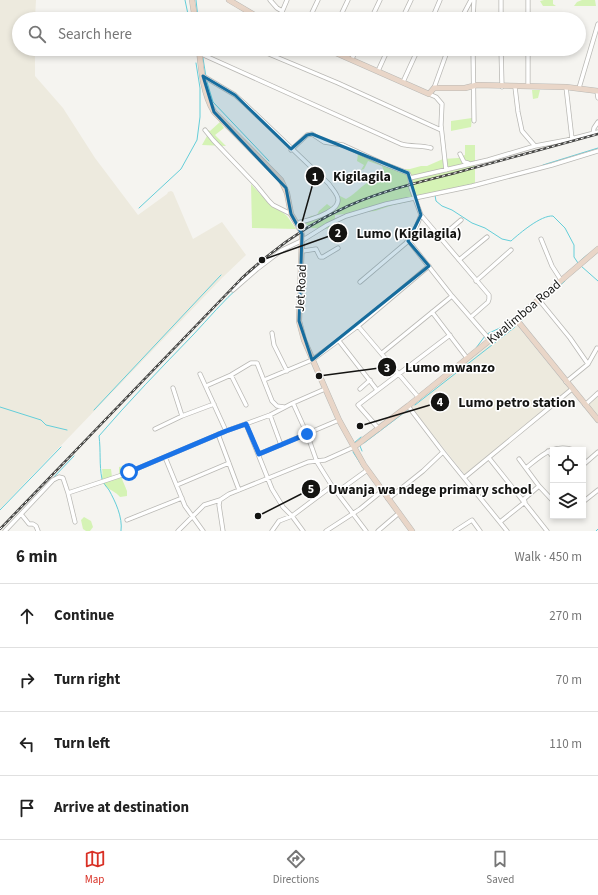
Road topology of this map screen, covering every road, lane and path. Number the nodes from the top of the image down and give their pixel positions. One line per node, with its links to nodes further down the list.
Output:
1 (192, 0): 15 (street)
2 (229, 0): 16 (street)
3 (270, 0): 14 (street)
4 (287, 0): 14 (street)
5 (318, 0): 17 (street)
6 (348, 0): 18 (street)
7 (380, 0): 19 (street)
8 (411, 0): 20 (street)
9 (440, 0): 21 (street)
10 (470, 0): 22 (street)
11 (474, 0): 23 (street)
12 (500, 0): 24 (street)
13 (528, 0): 25 (street)
14 (282, 11)
15 (194, 12)
16 (249, 12)
17 (312, 12)
18 (342, 12)
19 (374, 12)
20 (405, 12)
21 (435, 12)
22 (465, 12)
23 (473, 12)
24 (501, 12)
25 (528, 12)
26 (598, 24): 48 (street)
27 (200, 56): 40 (street, Jet Road)
28 (210, 56): 60 (street)
29 (274, 56): 55 (street)
30 (344, 56): 38 (street)
31 (353, 56): 38 (street)
32 (385, 56): 39 (street)
33 (415, 56): 41 (street)
34 (445, 56): 47 (street)
35 (473, 56): 43 (street)
36 (501, 56): 44 (street)
37 (528, 56): 42 (street)
38 (352, 59): 39 (street)
39 (378, 71): 41 (street)
40 (203, 76): 61 (street); 68 (street, Jet Road)
41 (403, 82): 50 (street)
42 (528, 86): 45 (street); 46 (street)
43 (473, 87): 44 (street); 47 (street); 52 (street)
44 (502, 87): 45 (street)
45 (515, 87): 59 (street)
46 (566, 87): 48 (street); 58 (street)
47 (434, 88): 50 (street)
48 (579, 88): 49 (street)
49 (598, 91): 51 (street)
50 (429, 94): 55 (street)
51 (598, 98)
52 (474, 121)
53 (598, 122): 57 (street)
54 (205, 130): 68 (street)
55 (441, 130): 65 (street)
56 (598, 132): 57 (street)
57 (593, 133): 58 (street)
58 (572, 138): 59 (street)
59 (535, 146): 64 (street)
60 (431, 148)
61 (291, 150): 66 (street); 71 (street)
62 (598, 152): 67 (street)
63 (460, 154): 64 (street)
64 (469, 164): 65 (street)
65 (446, 170): 66 (street)
66 (410, 178): 67 (street)
67 (415, 199): 69 (street); 75 (street)
68 (291, 214): 71 (street, Jet Road)
69 (422, 216): 73 (street); 76 (street)
70 (461, 220): 73 (street)
71 (297, 223): 75 (street, Jet Road)
72 (486, 237): 81 (street)
73 (440, 238): 81 (street)
74 (541, 239): 83 (street)
75 (303, 240): 80 (street, Jet Road); 86 (street)
76 (408, 240): 82 (street); 85 (street)
77 (338, 248): 80 (street)
78 (598, 249): 83 (street, Kwalimboa Road)
79 (511, 250): 84 (street)
80 (303, 251): 100 (street, Jet Road)
81 (459, 260): 84 (street)
82 (429, 266): 87 (street); 92 (street)
83 (561, 280): 88 (street, Kwalimboa Road)
84 (476, 281): 90 (street)
85 (360, 282)
86 (233, 290)
87 (452, 296): 89 (street); 90 (street)
88 (539, 300): 91 (street, Kwalimboa Road); 101 (street)
89 (432, 312): 94 (street); 98 (street)
90 (471, 317): 95 (street)
91 (516, 320): 95 (street, Kwalimboa Road); 108 (street)
92 (358, 326): 96 (street); 98 (street)
93 (272, 333): 102 (street)
94 (450, 335): 99 (street); 104 (street)
95 (490, 340): 99 (street, Kwalimboa Road)
96 (339, 341): 100 (street); 107 (street)
97 (597, 348): 101 (street)
98 (382, 353): 104 (street)
99 (467, 358): 116 (street, Kwalimboa Road)
100 (312, 360): 102 (street); 111 (street, Jet Road)
101 (588, 364): 108 (street)
102 (287, 371): 106 (street)
103 (200, 374): 109 (street)
104 (399, 374): 113 (street); 116 (street)
105 (231, 375): 106 (street); 109 (street); 119 (street)
106 (264, 380): 122 (street)
107 (370, 380): 112 (street); 113 (street)
108 (566, 382): 114 (street)
109 (206, 386): 118 (street)
110 (173, 388): 124 (street)
111 (326, 389): 117 (street); 125 (street, Jet Road)
112 (360, 389)
113 (378, 390): 129 (street)
114 (572, 390): 120 (street); 141 (street)
115 (598, 393): 120 (street)
116 (419, 398): 121 (street, Kwalimboa Road)
117 (293, 403): 122 (street); 132 (street)
118 (214, 404): 124 (street); 130 (street)
119 (246, 405)
120 (585, 405): 126 (street)
121 (408, 406): 129 (street, Kwalimboa Road); 136 (street)
122 (285, 407): 123 (street)
123 (270, 415): 127 (street); 133 (street)
124 (182, 416): 128 (street)
125 (339, 420): 132 (street); 134 (street, Jet Road)
126 (598, 420)
127 (246, 424): 130 (street); 139 (street)
128 (155, 429)
129 (379, 429): 134 (street, Kwalimboa Road)
130 (226, 431): 131 (street)
131 (218, 434): 140 (street); 145 (street)
132 (307, 434): 133 (street); 143 (street)
133 (281, 445): 139 (street)
134 (354, 447): 143 (street); 147 (street, Jet Road)
135 (548, 451): 138 (street); 146 (street)
136 (443, 452): 148 (street); 160 (street)
137 (598, 452): 144 (street)
138 (550, 453)
139 (259, 454): 149 (street)
140 (165, 456): 150 (street); 157 (street)
141 (489, 458): 148 (street); 163 (street)
142 (519, 459): 146 (street)
143 (317, 462): 149 (street); 151 (street)
144 (586, 462)
145 (229, 463): 150 (street); 153 (street)
146 (526, 468): 152 (street)
147 (367, 470): 155 (street, Jet Road); 156 (street)
148 (465, 477): 171 (street)
149 (267, 478): 153 (street); 167 (street)
150 (177, 484): 158 (street)
151 (332, 486): 156 (street); 167 (street)
152 (539, 486): 159 (street); 163 (street)
153 (239, 490): 161 (street)
154 (598, 490): 162 (street)
155 (382, 491): 160 (street, Jet Road); 166 (street)
156 (337, 492): 166 (street)
157 (68, 493): 165 (street); 170 (street)
158 (182, 498): 168 (street); 169 (street)
159 (550, 498)
160 (388, 499): 164 (street, Jet Road)
161 (220, 500): 168 (street); 176 (street)
162 (586, 500)
163 (525, 502): 171 (street); 186 (street)
164 (399, 513): 181 (street); 182 (street, Jet Road)
165 (21, 514): 172 (street); 173 (street)
166 (353, 514): 179 (street); 180 (street)
167 (292, 516): 177 (street); 178 (street)
168 (194, 517): 174 (street); 175 (street)
169 (127, 520)
170 (75, 522)
171 (500, 522): 185 (street)
172 (5, 531)
173 (38, 531)
174 (178, 531)
175 (203, 531)
176 (223, 531)
177 (272, 531)
178 (303, 531)
179 (326, 531)
180 (366, 531)
181 (378, 531)
182 (412, 531)
183 (456, 531): 184 (street)
184 (480, 531)
185 (507, 531)
186 (548, 531)

